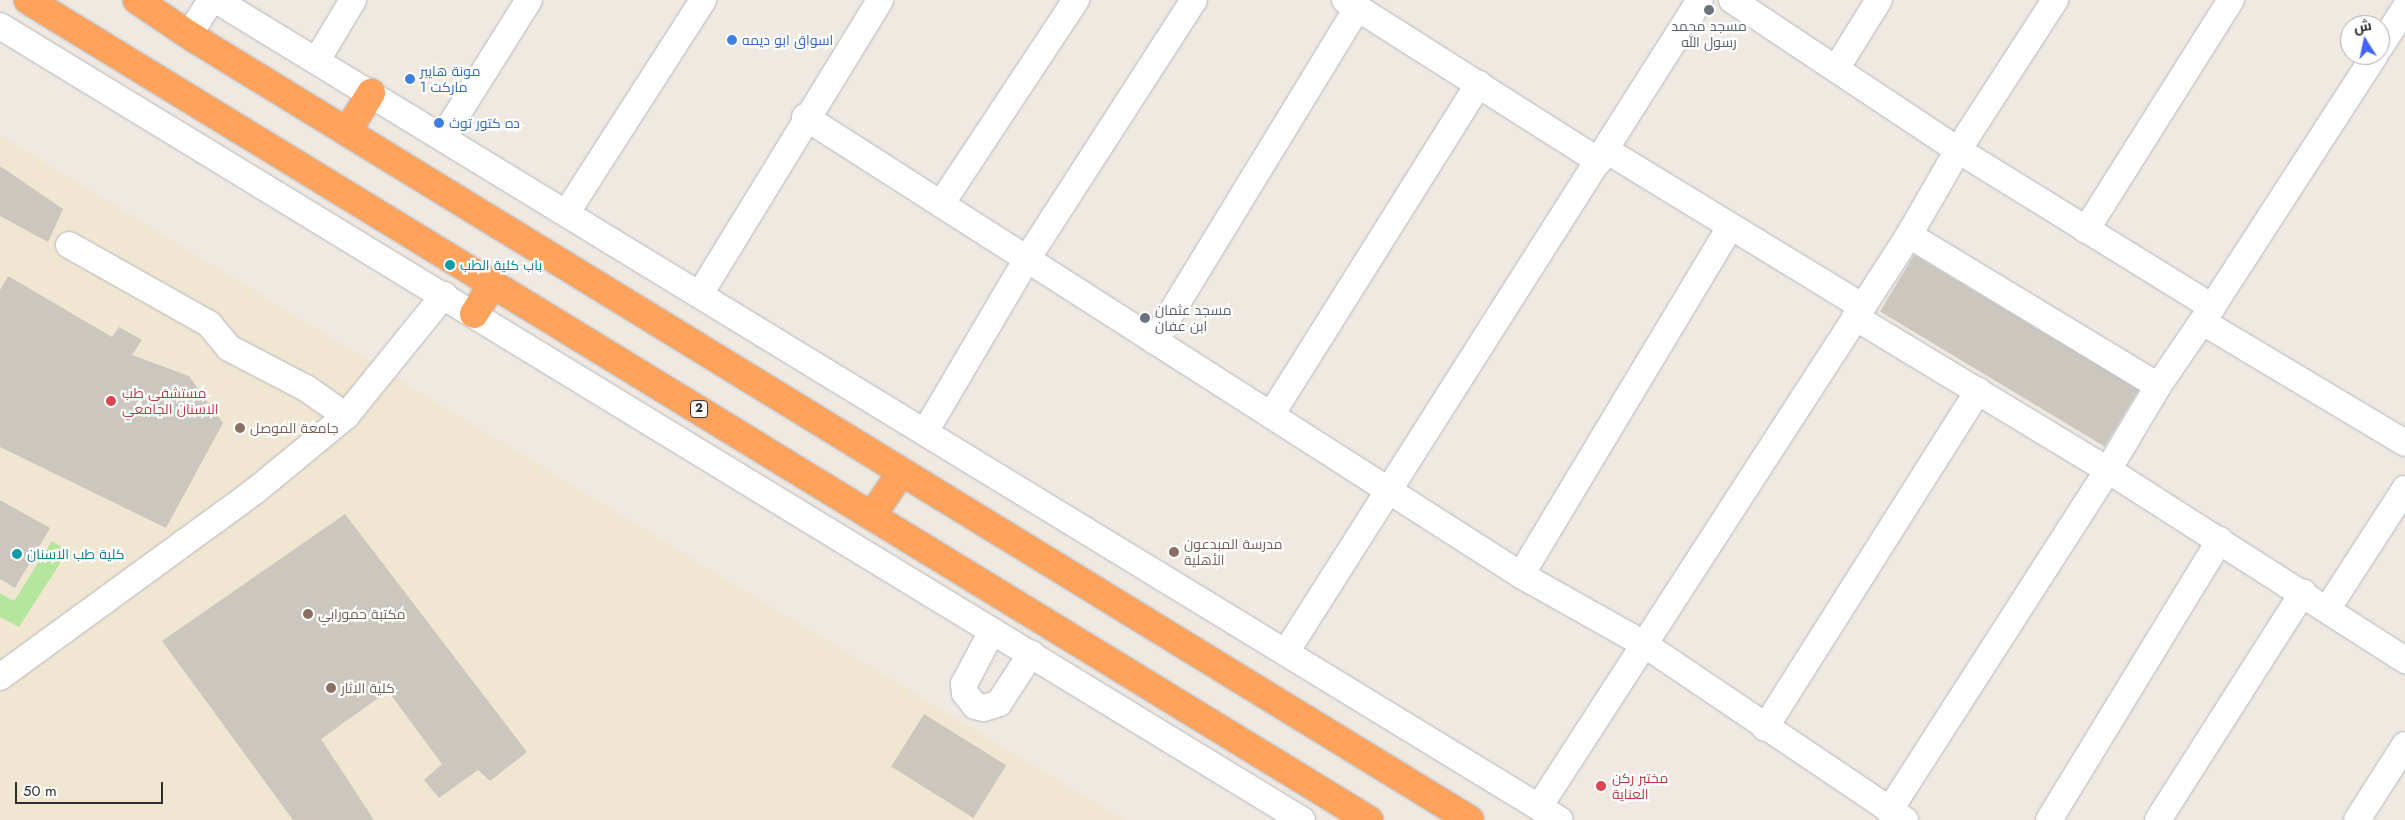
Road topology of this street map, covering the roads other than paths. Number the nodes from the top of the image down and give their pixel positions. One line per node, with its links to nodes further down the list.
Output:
1 (28, 0): 38 (highway, 2)
2 (137, 0): 20 (highway)
3 (211, 0): 20 (street)
4 (216, 0): 21 (street)
5 (353, 0): 21 (street)
6 (528, 0): 28 (street)
7 (703, 0): 32 (street)
8 (1076, 0): 31 (street)
9 (1194, 0): 37 (street)
10 (1700, 0): 30 (street)
11 (1732, 0): 23 (street)
12 (1879, 0): 23 (street)
13 (2054, 0): 29 (street)
14 (2231, 0): 34 (street)
15 (877, 1): 26 (street)
16 (1351, 4): 24 (street); 44 (street)
17 (2405, 8): 19 (street)
18 (0, 26): 40 (street)
19 (2390, 31)
20 (189, 35): 27 (highway)
21 (317, 60): 25 (street)
22 (2369, 65): 43 (street)
23 (1836, 69): 29 (street)
24 (1479, 84): 30 (street); 47 (street)
25 (371, 93): 27 (highway); 28 (street)
26 (805, 117): 31 (street); 39 (street)
27 (347, 132): 52 (highway)
28 (443, 137): 32 (street)
29 (1958, 150): 34 (street); 35 (street)
30 (1602, 155): 33 (street); 54 (street)
31 (942, 204): 37 (street)
32 (567, 212): 39 (street)
33 (1730, 227): 41 (street); 57 (street)
34 (2086, 230): 43 (street)
35 (1909, 235): 41 (street); 45 (street)
36 (70, 246): 48 (street)
37 (1027, 259): 44 (street); 49 (street)
38 (494, 284): 42 (highway); 55 (highway, 2)
39 (700, 294): 49 (street)
40 (444, 296): 42 (street); 48 (street)
41 (1859, 312): 46 (street); 61 (street)
42 (474, 314): 60 (street)
43 (2208, 315): 45 (street); 50 (street)
44 (1154, 340): 47 (street)
45 (2158, 386): 51 (street)
46 (1978, 391): 51 (street); 66 (street)
47 (1271, 415): 54 (street)
48 (346, 416): 65 (street)
49 (925, 432): 62 (street)
50 (2405, 443)
51 (2108, 470): 56 (street); 69 (street)
52 (901, 472): 55 (highway); 72 (highway)
53 (2405, 489): 59 (street)
54 (1391, 492): 57 (street); 62 (street)
55 (873, 514): 71 (highway, 2)
56 (2220, 540): 58 (street); 73 (street)
57 (1521, 575): 61 (street)
58 (2302, 592): 59 (street); 74 (street)
59 (2328, 608): 64 (street)
60 (992, 631): 63 (street); 63 (street)
61 (1644, 644): 66 (street); 68 (street)
62 (1286, 652): 68 (street)
63 (1031, 654): 70 (street)
64 (2405, 660)
65 (0, 676)
66 (1765, 728): 69 (street)
67 (2404, 751): 75 (street)
68 (1549, 814)
69 (1897, 815)
70 (1302, 820)
71 (1369, 820)
72 (1470, 820)
73 (2049, 820)
74 (2158, 820)
75 (2357, 820)

